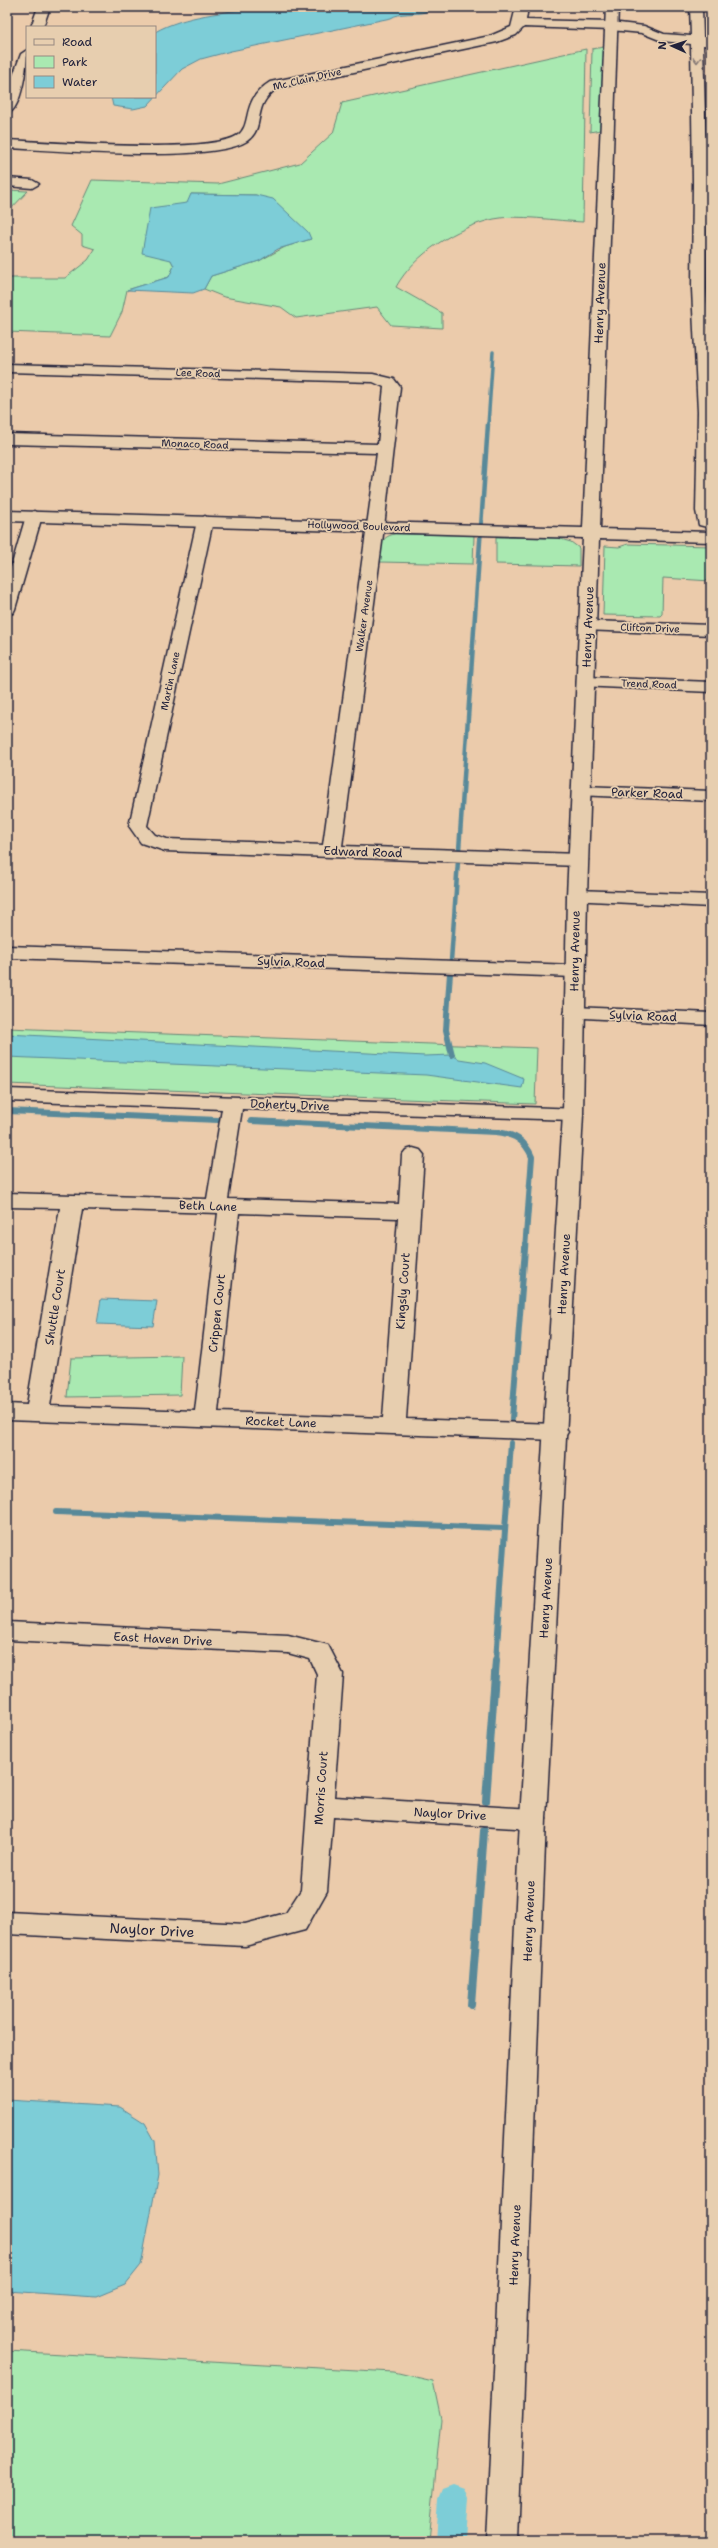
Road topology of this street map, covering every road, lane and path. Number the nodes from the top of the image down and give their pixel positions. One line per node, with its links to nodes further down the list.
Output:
1 (44, 7): 6 (street)
2 (522, 7): 5 (street)
3 (612, 7): 7 (street, Henry Avenue)
4 (696, 7): 8 (street)
5 (521, 23): 7 (street); 14 (street, Mc Clain Drive)
6 (37, 26)
7 (611, 26): 8 (street); 32 (street, Henry Avenue)
8 (705, 38): 9 (street); 11 (street, one-way to 11)
9 (710, 56)
10 (26, 57): 12 (street)
11 (704, 86): 13 (street)
12 (7, 110)
13 (705, 133): 16 (street)
14 (7, 144)
15 (7, 182): 17 (street)
16 (706, 182): 18 (street)
17 (32, 184)
18 (705, 234): 19 (street)
19 (705, 289): 20 (street)
20 (706, 349): 23 (street)
21 (7, 368): 22 (street, Lee Road)
22 (389, 382): 25 (street, Walker Avenue)
23 (708, 412): 26 (street)
24 (7, 439): 25 (street, Monaco Road)
25 (384, 450): 31 (street, Walker Avenue)
26 (708, 481): 30 (street)
27 (7, 516): 28 (street, Hollywood Boulevard)
28 (34, 516): 29 (street, Hollywood Boulevard); 34 (street)
29 (205, 521): 31 (street, Hollywood Boulevard); 41 (street, Martin Lane)
30 (711, 523)
31 (376, 527): 32 (street, Hollywood Boulevard); 42 (street, Walker Avenue)
32 (591, 533): 33 (street, Hollywood Boulevard); 35 (street, Henry Avenue)
33 (711, 537)
34 (7, 608)
35 (589, 626): 36 (street, Clifton Drive); 37 (street, Henry Avenue)
36 (711, 630)
37 (586, 682): 38 (street, Trend Road); 39 (street, Henry Avenue)
38 (711, 686)
39 (582, 791): 40 (street, Parker Road); 43 (street, Henry Avenue)
40 (711, 796)
41 (148, 839): 42 (street, Edward Road)
42 (332, 851): 43 (street, Edward Road)
43 (579, 860): 44 (street, Henry Avenue)
44 (577, 896): 45 (street); 47 (street, Henry Avenue)
45 (711, 901)
46 (7, 952): 47 (street, Sylvia Road)
47 (574, 971): 48 (street, Henry Avenue)
48 (574, 1013): 49 (street, Sylvia Road); 52 (street, Henry Avenue)
49 (711, 1019)
50 (7, 1095): 51 (street, Doherty Drive)
51 (233, 1104): 52 (street, Doherty Drive); 56 (street, Crippen Court)
52 (573, 1114): 62 (street, Henry Avenue)
53 (413, 1155): 57 (street, Kingsly Court)
54 (7, 1200): 55 (street, Beth Lane)
55 (72, 1202): 56 (street, Beth Lane); 59 (street, Shuttle Court)
56 (223, 1206): 57 (street, Beth Lane); 60 (street, Crippen Court)
57 (409, 1211): 61 (street, Kingsly Court)
58 (7, 1412): 59 (street, Rocket Lane)
59 (37, 1413): 60 (street, Rocket Lane)
60 (206, 1420): 61 (street, Rocket Lane)
61 (394, 1426): 62 (street, Rocket Lane)
62 (556, 1432): 66 (street, Henry Avenue)
63 (7, 1631): 64 (street, East Haven Drive)
64 (319, 1652): 65 (street, Morris Court)
65 (320, 1806): 66 (street, Naylor Drive); 67 (street, Morris Court)
66 (533, 1819): 69 (street, Henry Avenue)
67 (295, 1922): 68 (street, Naylor Drive)
68 (7, 1923)
69 (502, 2541)

